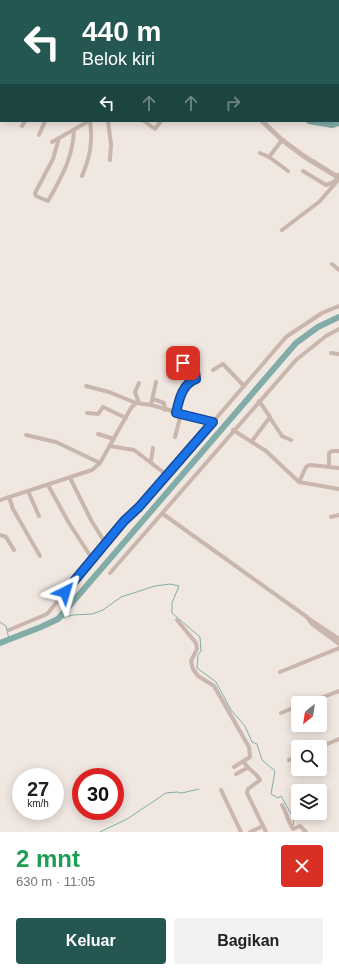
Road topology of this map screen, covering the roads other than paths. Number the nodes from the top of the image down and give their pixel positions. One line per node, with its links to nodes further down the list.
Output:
1 (24, 122): 9 (street)
2 (45, 122): 11 (street)
3 (88, 122): 10 (street)
4 (90, 122): 20 (street)
5 (108, 122): 17 (street)
6 (145, 122): 7 (street)
7 (160, 122)
8 (263, 122): 13 (street)
9 (22, 126)
10 (74, 130): 12 (street); 12 (street)
11 (39, 135)
12 (59, 138): 14 (street)
13 (282, 140): 16 (street); 21 (street)
14 (52, 142)
15 (260, 153): 16 (street)
16 (269, 157): 18 (street)
17 (110, 160)
18 (288, 170)
19 (303, 171): 21 (street)
20 (82, 176)
21 (339, 177): 22 (street)
22 (282, 230)
23 (332, 264): 24 (street)
24 (339, 270)
25 (339, 306): 34 (street)
26 (339, 329): 36 (street)
27 (331, 353): 28 (street)
28 (339, 354)
29 (180, 364): 41 (street)
30 (213, 370): 34 (street)
31 (156, 382): 35 (street)
32 (139, 383): 37 (street)
33 (86, 386): 37 (street)
34 (244, 386): 44 (street)
35 (153, 399): 38 (street); 39 (street)
36 (259, 401): 43 (street); 45 (street)
37 (138, 403): 38 (street); 42 (street)
38 (151, 405): 39 (street)
39 (165, 410): 41 (street)
40 (86, 412): 42 (street)
41 (178, 414): 44 (street); 48 (street)
42 (126, 418): 49 (street)
43 (270, 418): 50 (street); 51 (street)
44 (213, 422): 59 (street)
45 (233, 430): 51 (street); 67 (street)
46 (98, 434): 49 (street)
47 (26, 435): 56 (street)
48 (175, 437)
49 (114, 439): 52 (street)
50 (291, 440)
51 (252, 441): 61 (street)
52 (110, 446): 55 (street); 56 (street)
53 (153, 448): 55 (street)
54 (339, 452): 57 (street)
55 (151, 461): 59 (street)
56 (100, 463): 60 (street)
57 (329, 466): 58 (street); 61 (street)
58 (339, 468)
59 (167, 475): 72 (street)
60 (70, 478): 62 (street); 72 (street)
61 (299, 482): 63 (street)
62 (48, 485): 64 (street); 75 (street)
63 (339, 489)
64 (28, 491): 65 (street); 69 (street)
65 (9, 497): 66 (street); 74 (street)
66 (0, 500)
67 (163, 514): 76 (street); 77 (street)
68 (339, 514): 70 (street)
69 (39, 516)
70 (331, 517)
71 (0, 535): 73 (street)
72 (107, 542): 75 (street)
73 (14, 550)
74 (40, 556)
75 (93, 560): 79 (street)
76 (110, 573)
77 (307, 618): 80 (street); 81 (street)
78 (177, 620): 90 (street)
79 (9, 630)
80 (339, 639)
81 (339, 644)
82 (339, 648): 83 (street)
83 (280, 672)
84 (339, 691): 85 (street)
85 (326, 696)
86 (291, 709): 87 (street)
87 (281, 713)
88 (339, 739): 89 (street)
89 (327, 744)
90 (244, 762): 91 (street); 92 (street)
91 (234, 767)
92 (247, 768): 93 (street); 96 (street)
93 (236, 774)
94 (221, 790): 98 (street)
95 (282, 805): 97 (street)
96 (263, 826): 99 (street); 100 (street)
97 (292, 828): 101 (street); 102 (street)
98 (241, 832)
99 (250, 832)
100 (266, 832)
101 (289, 832)
102 (306, 832)

